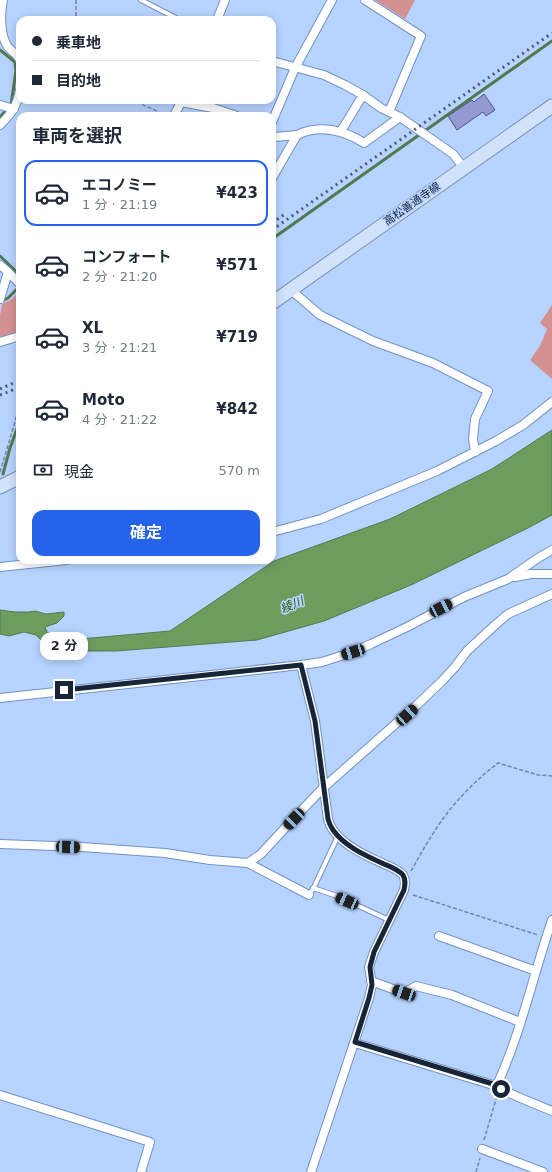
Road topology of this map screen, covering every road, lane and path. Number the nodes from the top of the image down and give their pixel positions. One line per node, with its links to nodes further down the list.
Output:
1 (3, 0): 10 (street)
2 (76, 0): 7 (path)
3 (141, 0): 8 (lane)
4 (225, 0): 9 (street)
5 (332, 0): 12 (street)
6 (365, 0): 20 (street)
7 (76, 16)
8 (172, 16)
9 (219, 16)
10 (16, 54)
11 (276, 62): 12 (street)
12 (296, 68): 13 (street); 21 (street)
13 (363, 95): 20 (street); 24 (street)
14 (141, 104): 18 (path)
15 (195, 104): 19 (street)
16 (552, 106): 27 (main road, 高松善通寺線)
17 (8, 107): 23 (street)
18 (158, 112)
19 (225, 112)
20 (389, 112): 22 (street)
21 (276, 113)
22 (400, 117): 24 (street); 27 (street)
23 (0, 125)
24 (341, 131): 25 (street)
25 (297, 135): 26 (street); 28 (street)
26 (276, 137)
27 (464, 168): 32 (main road, 高松善通寺線)
28 (276, 171)
29 (0, 265): 30 (street)
30 (8, 272): 31 (street); 33 (street)
31 (16, 280)
32 (291, 290): 34 (main road, 高松善通寺線); 39 (street)
33 (0, 298)
34 (276, 300)
35 (16, 337): 36 (street)
36 (0, 342)
37 (552, 402): 39 (street)
38 (16, 417): 40 (path)
39 (475, 452): 43 (street)
40 (0, 472)
41 (16, 479): 42 (main road)
42 (0, 487)
43 (276, 531)
44 (552, 550): 48 (street)
45 (29, 564): 46 (street)
46 (0, 567)
47 (552, 574): 48 (street)
48 (508, 579): 50 (street)
49 (552, 594): 53 (street)
50 (301, 665): 51 (street); 53 (street)
51 (0, 698)
52 (552, 776): 57 (path)
53 (323, 788): 54 (street); 56 (street)
54 (338, 836): 57 (street); 58 (lane)
55 (0, 844): 56 (street)
56 (248, 863): 58 (street)
57 (404, 877): 59 (street)
58 (311, 891): 60 (lane)
59 (403, 892): 60 (street); 63 (path)
60 (389, 920): 65 (street)
61 (552, 920): 63 (street)
62 (439, 936): 64 (street)
63 (546, 938): 64 (street)
64 (536, 971): 66 (street)
65 (372, 981): 66 (street); 67 (street)
66 (520, 1022): 68 (street)
67 (355, 1042): 68 (street); 73 (street)
68 (498, 1088): 70 (street); 71 (path)
69 (0, 1095): 72 (street)
70 (552, 1111)
71 (482, 1150): 74 (path); 75 (street)
72 (141, 1172)
73 (312, 1172)
74 (476, 1172)
75 (544, 1172)

